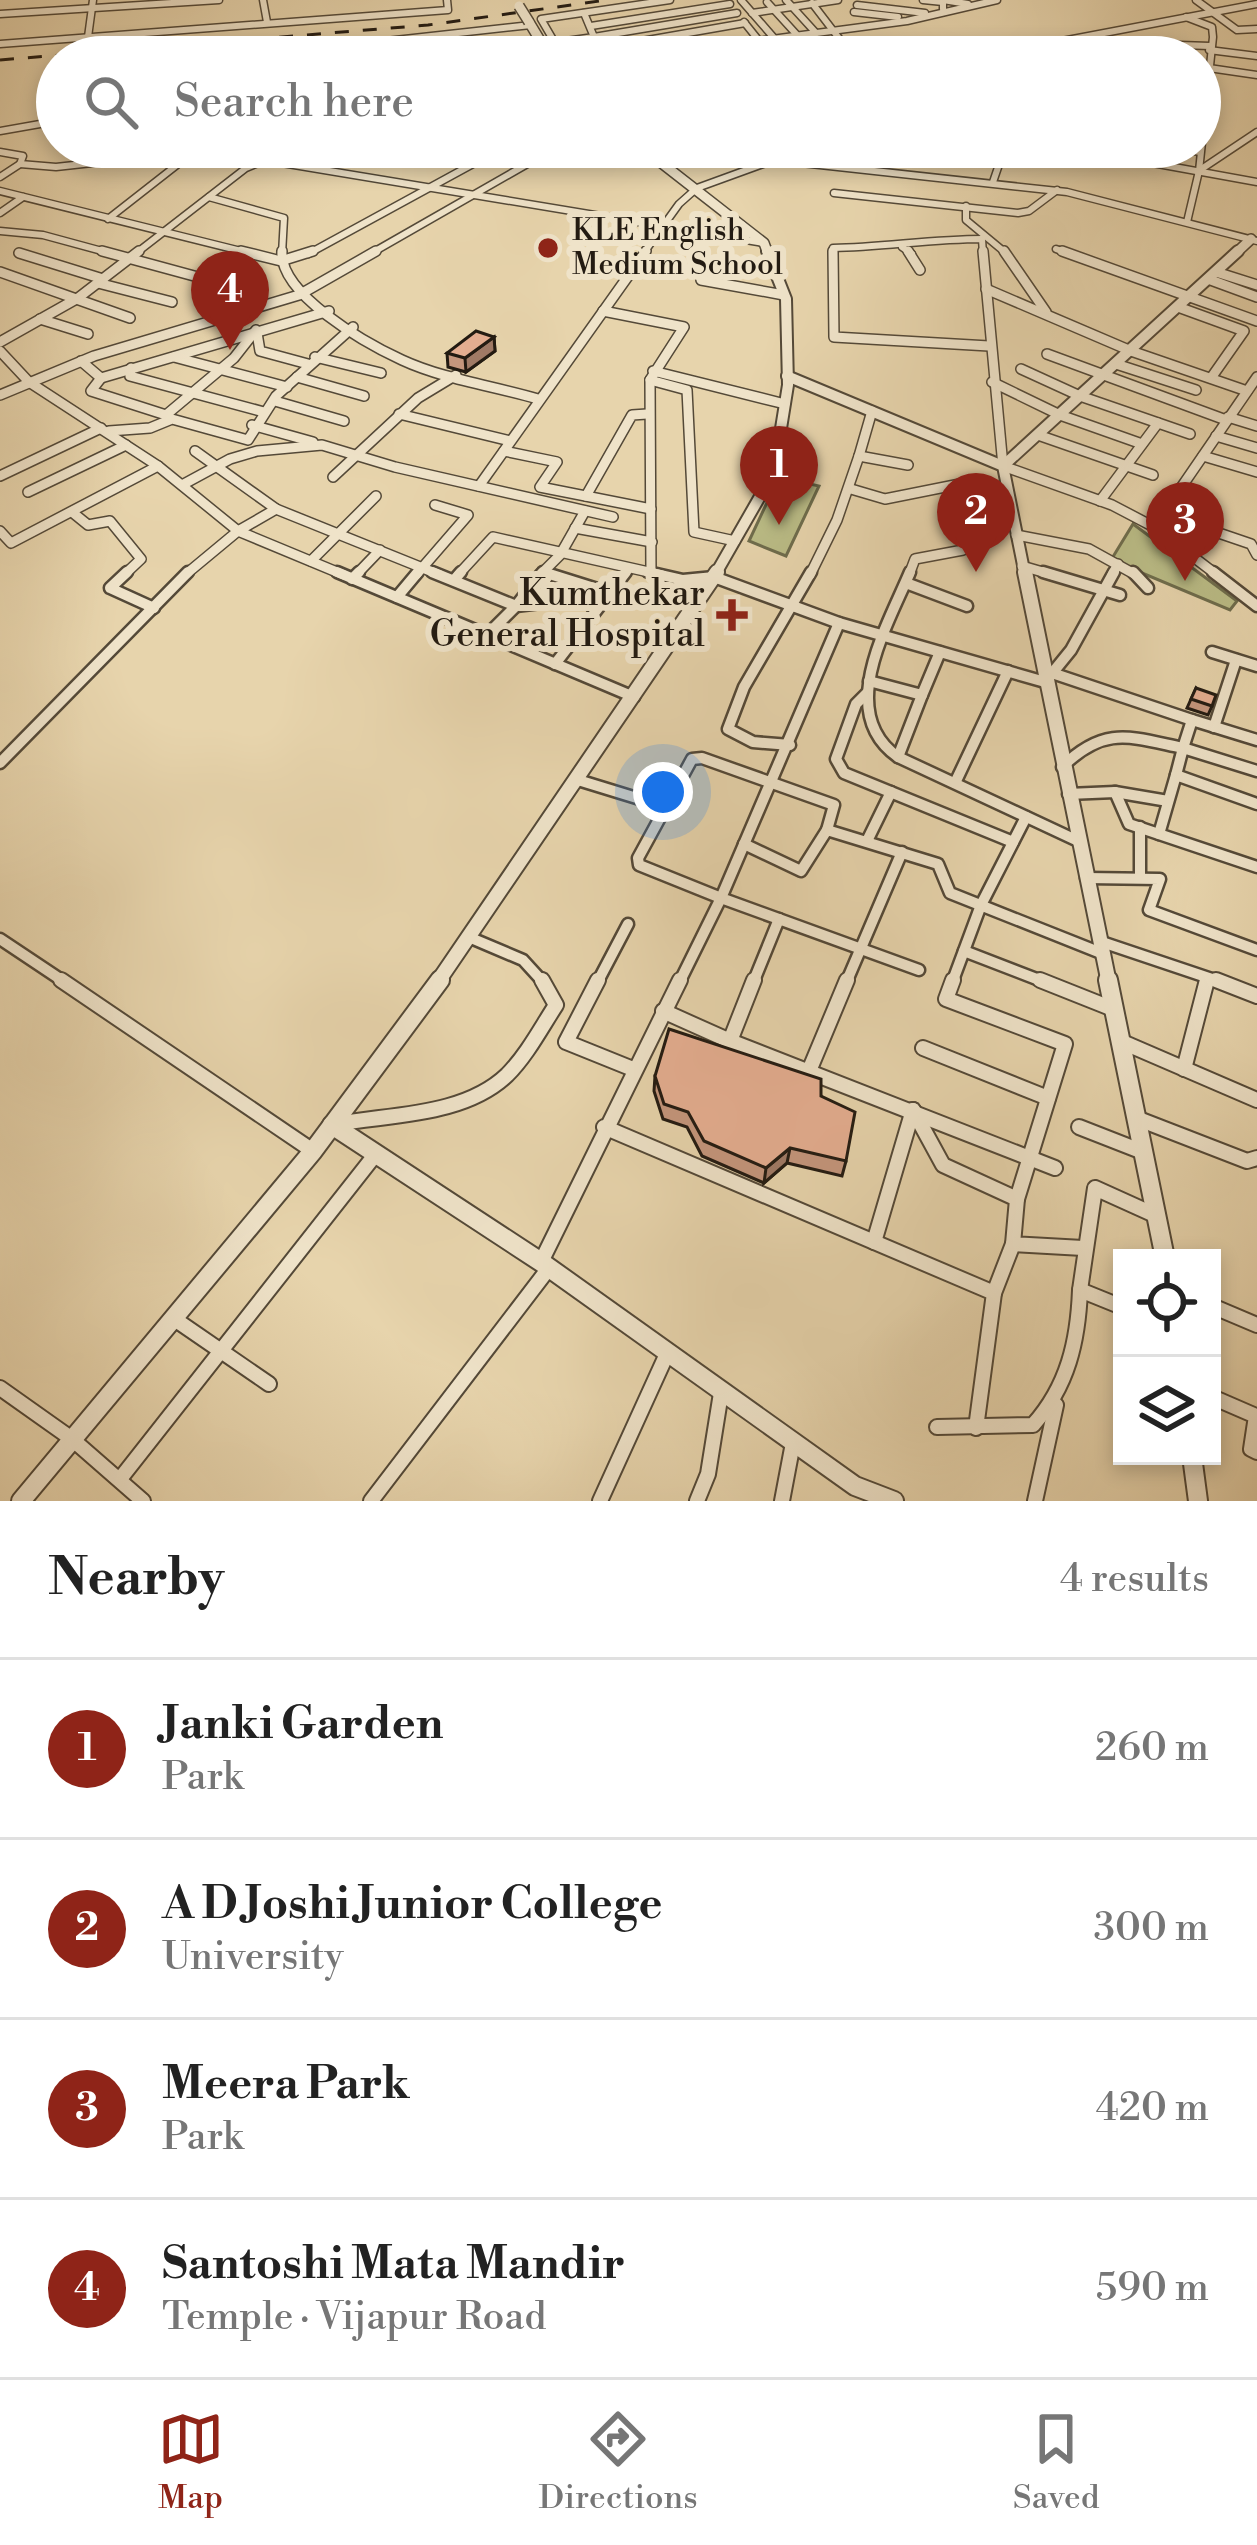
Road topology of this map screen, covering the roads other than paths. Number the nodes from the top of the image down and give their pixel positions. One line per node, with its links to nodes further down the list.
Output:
1 (219, 0): 14 (street)
2 (263, 0): 39 (street)
3 (308, 0): 38 (street)
4 (388, 0): 30 (street)
5 (408, 0): 29 (street)
6 (447, 0): 29 (street)
7 (670, 0): 16 (street)
8 (741, 0): 32 (street)
9 (838, 0): 19 (street)
10 (878, 0): 28 (street)
11 (923, 0): 15 (street)
12 (998, 0): 25 (street)
13 (1196, 0): 26 (street)
14 (188, 1): 22 (street); 44 (street)
15 (943, 1): 25 (street); 36 (street)
16 (656, 2): 31 (street); 34 (street)
17 (729, 2): 34 (street); 35 (street)
18 (767, 2): 27 (street)
19 (811, 2): 21 (street); 46 (street)
20 (518, 3): 40 (street, bridge)
21 (789, 3): 27 (street); 48 (street)
22 (92, 4): 33 (street); 51 (street)
23 (1257, 4): 26 (street)
24 (857, 5): 28 (street); 46 (street)
25 (979, 5): 36 (street)
26 (1213, 9): 37 (street); 47 (street)
27 (774, 10): 32 (street); 50 (street)
28 (889, 10): 36 (street); 36 (street); 46 (street)
29 (408, 12): 30 (street)
30 (393, 13): 38 (street)
31 (584, 13): 43 (street); 55 (street)
32 (752, 13): 60 (street)
33 (0, 14)
34 (668, 14): 42 (street); 43 (street)
35 (737, 14): 41 (street); 42 (street)
36 (938, 14)
37 (1186, 16): 63 (street); 64 (street)
38 (311, 19): 39 (street)
39 (267, 22): 44 (street)
40 (530, 23): 53 (street); 54 (street)
41 (745, 23): 49 (street); 59 (street)
42 (672, 24): 49 (street); 57 (street)
43 (591, 26): 56 (street)
44 (183, 28): 52 (street)
45 (1257, 28): 47 (street)
46 (840, 30): 48 (street); 62 (street)
47 (1237, 30): 68 (street)
48 (817, 33): 50 (street)
49 (680, 34): 58 (street)
50 (797, 35): 61 (street)
51 (88, 36)
52 (99, 36)
53 (425, 36)
54 (538, 36)
55 (551, 36)
56 (594, 36)
57 (600, 36)
58 (669, 36)
59 (755, 36)
60 (771, 36)
61 (789, 36)
62 (843, 36)
63 (1079, 36)
64 (1211, 36)
65 (36, 41): 66 (street)
66 (0, 44)
67 (1221, 50): 68 (street)
68 (1253, 56)
69 (1221, 70): 70 (street)
70 (1257, 75)
71 (36, 125): 72 (street)
72 (0, 131)
73 (1257, 132): 75 (street)
74 (0, 152): 76 (street)
75 (1221, 156)
76 (20, 164): 77 (street); 94 (street)
77 (36, 165)
78 (173, 168): 106 (street)
79 (252, 168): 103 (street)
80 (314, 168): 97 (street)
81 (464, 168): 97 (street)
82 (521, 168): 101 (street)
83 (670, 168): 98 (street)
84 (747, 168): 98 (street)
85 (848, 168): 104 (street)
86 (859, 168): 93 (street)
87 (913, 168): 93 (street)
88 (998, 168): 95 (street)
89 (1187, 168): 92 (street)
90 (1199, 168): 92 (street)
91 (1203, 168): 92 (street)
92 (1199, 171): 96 (street); 107 (street)
93 (910, 174): 95 (street)
94 (0, 177)
95 (993, 182): 99 (street)
96 (1257, 182)
97 (428, 187): 101 (street); 117 (street)
98 (697, 188): 108 (street); 112 (street)
99 (1057, 190): 104 (street); 107 (street)
100 (0, 191): 102 (street)
101 (477, 195): 108 (street); 126 (street)
102 (23, 197): 105 (street); 106 (street)
103 (209, 197): 110 (street); 117 (street)
104 (966, 206): 135 (street)
105 (0, 213)
106 (108, 219): 110 (street)
107 (1186, 222): 111 (street)
108 (664, 227): 112 (street); 134 (street)
109 (0, 231): 116 (street)
110 (169, 232): 116 (street); 117 (street)
111 (1254, 240): 120 (street)
112 (764, 243): 127 (street)
113 (902, 247): 118 (street); 125 (street); 143 (street)
114 (1056, 249): 128 (street)
115 (19, 253): 122 (street)
116 (130, 260): 122 (street); 124 (street)
117 (281, 261): 126 (street)
118 (920, 270)
119 (0, 272): 130 (street)
120 (1212, 275): 123 (street); 128 (street); 129 (street)
121 (701, 280): 127 (street)
122 (101, 281): 130 (street); 131 (street)
123 (1257, 285)
124 (230, 286)
125 (986, 289): 135 (street); 143 (street)
126 (299, 295): 133 (street); 148 (street)
127 (784, 295): 157 (street)
128 (1190, 296): 132 (street); 138 (street)
129 (1257, 297)
130 (72, 301): 136 (street); 137 (street)
131 (172, 302)
132 (1178, 307): 144 (street); 162 (street)
133 (329, 311): 139 (street); 140 (street)
134 (603, 311): 155 (street); 173 (street)
135 (1046, 312): 144 (street)
136 (130, 318)
137 (40, 319): 141 (street); 142 (street)
138 (1257, 321)
139 (353, 327): 149 (street); 156 (street)
140 (256, 330): 147 (street); 149 (street); 152 (street)
141 (88, 334)
142 (0, 342)
143 (989, 346): 164 (street)
144 (1130, 351): 150 (street); 162 (street)
145 (1, 354): 163 (street)
146 (1047, 354): 161 (street)
147 (169, 356): 151 (street); 152 (street)
148 (81, 361): 160 (street); 163 (street)
149 (312, 361): 154 (street); 158 (street)
150 (1116, 364): 161 (street); 166 (street)
151 (131, 368): 160 (street); 167 (street)
152 (220, 368): 165 (street); 167 (street)
153 (1021, 369): 172 (street)
154 (381, 373)
155 (651, 375): 176 (street); 181 (street); 230 (street)
156 (456, 376): 173 (street); 180 (street)
157 (788, 376): 176 (street); 178 (street)
158 (297, 377): 165 (street); 171 (street)
159 (1257, 377): 169 (street)
160 (101, 378): 168 (street)
161 (1101, 378): 172 (street); 183 (street)
162 (1211, 378): 169 (street)
163 (28, 382): 170 (street); 177 (street)
164 (992, 382): 182 (street); 204 (street)
165 (287, 387): 175 (street)
166 (1196, 390)
167 (192, 392): 168 (street); 179 (street)
168 (98, 393): 177 (street)
169 (1246, 393): 174 (street); 183 (street)
170 (0, 395)
171 (364, 396)
172 (1080, 396): 182 (street); 185 (street)
173 (538, 399): 195 (street)
174 (1257, 399)
175 (274, 400): 179 (street); 184 (street)
176 (784, 404): 230 (street)
177 (70, 406): 188 (street)
178 (872, 411): 199 (street); 204 (street)
179 (264, 412): 186 (street)
180 (399, 414): 195 (street); 198 (street)
181 (647, 414): 215 (street); 219 (street)
182 (1060, 415): 190 (street); 192 (street)
183 (1227, 418): 187 (street); 191 (street)
184 (344, 421)
185 (1158, 423): 189 (street); 192 (street)
186 (252, 425): 188 (street); 194 (street)
187 (1257, 426)
188 (103, 430): 193 (street); 208 (street)
189 (1190, 434)
190 (1038, 435): 204 (street); 205 (street)
191 (1216, 436): 196 (street); 200 (street)
192 (1142, 444): 205 (street)
193 (126, 445): 202 (street); 213 (street)
194 (322, 445): 198 (street); 203 (street)
195 (506, 446): 211 (street); 215 (street)
196 (1257, 448)
197 (195, 451): 203 (street)
198 (352, 455): 209 (street); 211 (street)
199 (860, 456): 201 (street); 212 (street)
200 (1203, 456): 206 (street); 222 (street)
201 (908, 465)
202 (158, 466): 210 (street); 221 (street)
203 (217, 466): 210 (street); 218 (street)
204 (1003, 466): 216 (street); 229 (street)
205 (1126, 466): 207 (street); 216 (street)
206 (1257, 472)
207 (1153, 475)
208 (0, 476)
209 (332, 477)
210 (182, 485): 227 (street)
211 (478, 487): 220 (street)
212 (850, 489): 245 (street); 252 (street)
213 (28, 492)
214 (376, 496): 228 (street)
215 (586, 496): 219 (street)
216 (1100, 501): 224 (street)
217 (435, 505): 238 (street)
218 (276, 509): 227 (street); 228 (street)
219 (651, 509): 231 (street)
220 (585, 511): 223 (street); 225 (street)
221 (72, 512): 226 (street); 256 (street)
222 (1163, 514): 224 (street); 234 (street)
223 (614, 517)
224 (1154, 527): 255 (street)
225 (575, 528): 231 (street); 233 (street)
226 (0, 531)
227 (238, 531): 235 (street); 256 (street)
228 (339, 534): 232 (street); 235 (street)
229 (1016, 535): 236 (street); 237 (street)
230 (735, 541): 243 (street)
231 (652, 542): 241 (street)
232 (380, 550): 238 (street); 242 (street)
233 (560, 554): 239 (street); 240 (street); 244 (street)
234 (1257, 555)
235 (310, 561): 242 (street)
236 (1118, 564): 247 (street); 248 (street)
237 (1022, 566): 248 (street); 266 (street)
238 (423, 567): 244 (street); 251 (street)
239 (628, 569): 241 (street); 249 (street)
240 (541, 574): 246 (street); 253 (street)
241 (651, 574): 243 (street)
242 (352, 578): 251 (street)
243 (714, 578): 252 (street); 269 (street)
244 (454, 580): 253 (street)
245 (906, 583): 254 (street); 259 (street)
246 (578, 584): 249 (street); 253 (street)
247 (1148, 588)
248 (1104, 590): 250 (street); 266 (street)
249 (610, 593): 263 (street)
250 (1120, 595)
251 (397, 597): 258 (street)
252 (794, 604): 257 (street); 273 (street)
253 (517, 606): 258 (street)
254 (967, 606)
255 (1257, 606)
256 (154, 608): 275 (street)
257 (838, 623): 259 (street); 273 (street)
258 (488, 635): 263 (street)
259 (886, 637): 260 (street); 267 (street)
260 (940, 652): 265 (street); 268 (street)
261 (1211, 652): 262 (street)
262 (1236, 660): 264 (street); 271 (street)
263 (555, 664): 269 (street)
264 (1257, 666)
265 (1008, 671): 266 (street); 282 (street)
266 (1048, 678): 270 (street); 277 (street)
267 (868, 687): 268 (street); 276 (street); 284 (street)
268 (922, 695): 276 (street)
269 (634, 697): 280 (street)
270 (1192, 720): 271 (street); 274 (street)
271 (1214, 727): 272 (street)
272 (1257, 740)
273 (790, 745): 281 (street)
274 (1183, 748): 277 (street); 278 (street); 279 (street)
275 (2, 757)
276 (898, 757): 282 (street)
277 (1062, 767): 285 (street)
278 (1257, 771)
279 (1176, 775): 286 (street); 287 (street)
280 (578, 780): 288 (street); 305 (street)
281 (772, 782): 288 (street); 291 (street); 296 (street)
282 (955, 783): 289 (street)
283 (1115, 791): 285 (street); 286 (street); 290 (street)
284 (891, 792): 293 (street); 295 (street)
285 (1068, 794): 294 (street)
286 (1168, 801): 292 (street)
287 (1257, 804)
288 (666, 807): 301 (street)
289 (1026, 817): 294 (street); 295 (street)
290 (1140, 827): 292 (street); 300 (street)
291 (827, 830): 293 (street); 296 (street)
292 (1159, 834): 298 (street)
293 (867, 841): 297 (street)
294 (1078, 841): 299 (street)
295 (1013, 842): 302 (street)
296 (744, 844): 301 (street)
297 (902, 853): 302 (street); 308 (street)
298 (1257, 867)
299 (1085, 878): 300 (street); 307 (street)
300 (1140, 878): 309 (street)
301 (721, 898): 303 (street); 315 (street)
302 (981, 905): 307 (street); 310 (street)
303 (779, 919): 308 (street); 316 (street)
304 (628, 924): 320 (street)
305 (471, 938): 326 (street); 326 (street)
306 (0, 939): 329 (street)
307 (1100, 947): 312 (street); 314 (street)
308 (860, 948): 311 (street); 321 (street)
309 (1257, 950)
310 (964, 951): 314 (street); 322 (street)
311 (919, 970)
312 (1207, 979): 313 (street); 319 (street)
313 (1257, 996)
314 (1113, 1009): 317 (street)
315 (663, 1011): 316 (street); 320 (street)
316 (730, 1041): 321 (street)
317 (1120, 1041): 319 (street); 325 (street)
318 (923, 1048): 322 (street)
319 (1184, 1069): 323 (street)
320 (633, 1070): 327 (street)
321 (809, 1071): 324 (street)
322 (1048, 1098): 332 (street)
323 (1257, 1099)
324 (913, 1110): 332 (street); 335 (street); 337 (street)
325 (1136, 1118): 330 (street); 333 (street)
326 (332, 1125): 329 (street); 331 (street)
327 (604, 1127): 337 (street); 341 (street)
328 (1079, 1127): 330 (street)
329 (313, 1151): 346 (street)
330 (1143, 1152): 336 (street)
331 (375, 1155): 341 (street); 348 (street)
332 (1030, 1158): 334 (street); 335 (street)
333 (1257, 1158)
334 (1054, 1168)
335 (1017, 1199): 338 (street)
336 (1157, 1216): 339 (street); 340 (street)
337 (874, 1242): 343 (street)
338 (1013, 1244): 339 (street); 343 (street)
339 (1083, 1248): 342 (street)
340 (1163, 1249)
341 (545, 1265): 349 (street); 366 (street)
342 (1080, 1291): 344 (street); 354 (street)
343 (994, 1293): 357 (street)
344 (1113, 1304)
345 (1221, 1310): 347 (street)
346 (173, 1318): 348 (street); 358 (street)
347 (1257, 1325)
348 (220, 1351): 350 (street); 362 (street)
349 (667, 1356): 352 (street); 363 (street)
350 (269, 1384)
351 (0, 1388): 358 (street)
352 (721, 1393): 359 (street); 367 (street)
353 (1221, 1400): 355 (street)
354 (1056, 1402): 357 (street); 370 (street)
355 (1257, 1415): 360 (street)
356 (937, 1426): 357 (street)
357 (976, 1428)
358 (72, 1438): 362 (street); 364 (street)
359 (793, 1443): 368 (street); 369 (street)
360 (1257, 1452)
361 (1193, 1465): 371 (street)
362 (120, 1479): 365 (street)
363 (602, 1500)
364 (21, 1501)
365 (143, 1501)
366 (371, 1501)
367 (697, 1501)
368 (782, 1501)
369 (895, 1501)
370 (1035, 1501)
371 (1198, 1501)

